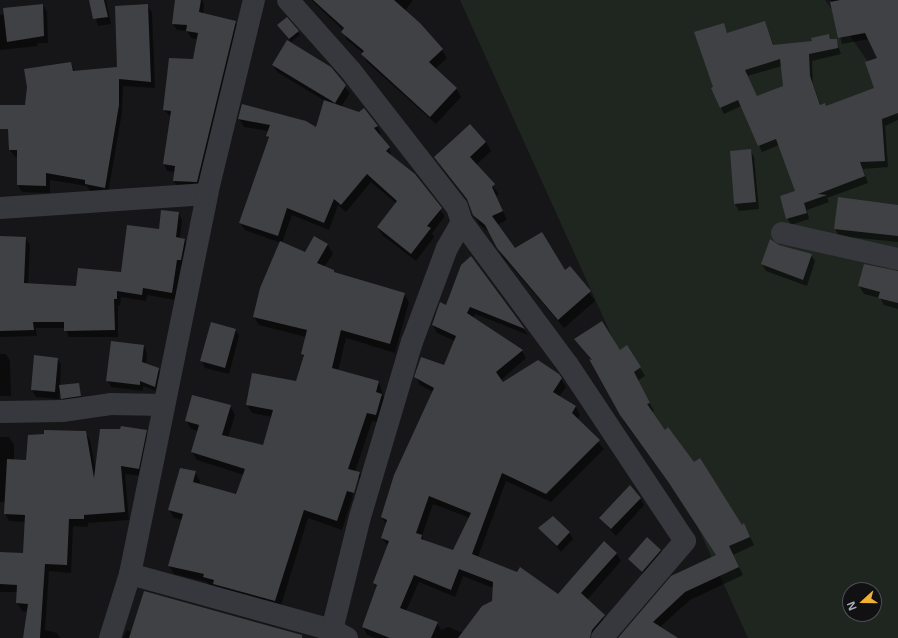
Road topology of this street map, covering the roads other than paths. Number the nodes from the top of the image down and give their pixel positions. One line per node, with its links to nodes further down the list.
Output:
1 (254, 0): 3 (street)
2 (288, 0): 5 (street)
3 (207, 194): 4 (street); 8 (street)
4 (0, 208)
5 (462, 222): 11 (street); 13 (street)
6 (782, 233): 7 (street)
7 (898, 259)
8 (164, 405): 9 (street); 10 (street)
9 (0, 412)
10 (130, 574): 11 (street); 12 (street)
11 (339, 634)
12 (110, 638)
13 (602, 638)

